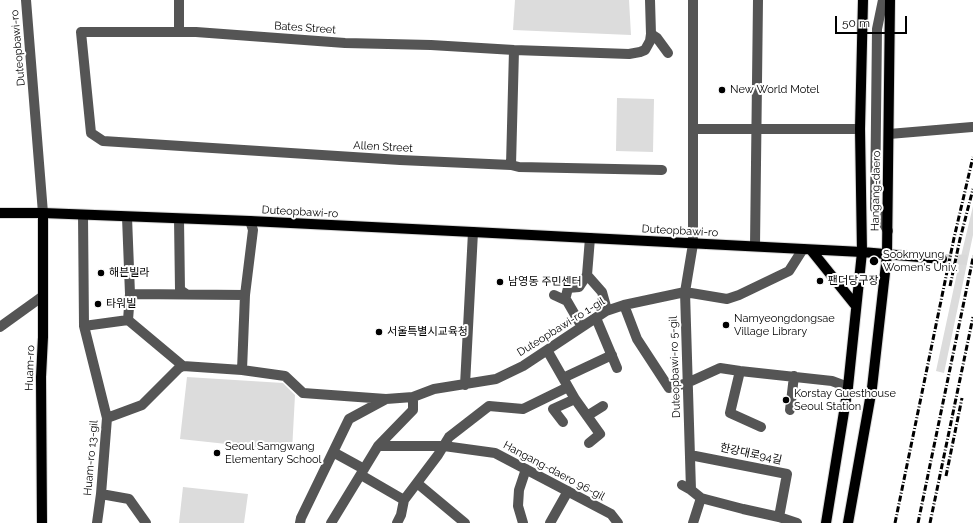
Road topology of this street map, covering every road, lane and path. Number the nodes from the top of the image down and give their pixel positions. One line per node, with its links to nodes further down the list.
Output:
1 (26, 0): 24 (street, Duteopbawi-ro)
2 (179, 0): 11 (street)
3 (650, 0): 12 (street)
4 (693, 0): 17 (street, Duteopbawi-ro 5-gil)
5 (758, 0): 16 (street)
6 (863, 0): 10 (main road, Hangang-daero)
7 (869, 0): 10 (street)
8 (883, 0): 29 (street)
9 (890, 0): 19 (main road, Hangang-daero)
10 (862, 29): 18 (main road, Hangang-daero)
11 (179, 32): 13 (street, Bates Street); 20 (street, Bates Street)
12 (651, 34): 13 (street, Bates Street); 14 (street)
13 (514, 50): 21 (street)
14 (668, 53)
15 (972, 127): 19 (street)
16 (756, 128): 17 (street); 18 (street); 33 (street)
17 (693, 129): 32 (street, Duteopbawi-ro 5-gil)
18 (860, 129): 35 (main road, Hangang-daero)
19 (889, 134): 29 (main road, Hangang-daero)
20 (103, 141): 21 (street, Allen Street)
21 (510, 165): 22 (street, Allen Street)
22 (662, 170)
23 (0, 213): 24 (main road, Duteopbawi-ro)
24 (43, 213): 25 (main road, Duteopbawi-ro); 44 (main road, Huam-ro)
25 (83, 215): 26 (main road, Duteopbawi-ro); 51 (street)
26 (127, 217): 27 (main road, Duteopbawi-ro); 40 (street)
27 (179, 219): 28 (main road, Duteopbawi-ro); 41 (street)
28 (250, 222): 30 (main road, Duteopbawi-ro); 42 (street)
29 (888, 231): 36 (main road, Hangang-daero)
30 (473, 232): 31 (main road, Duteopbawi-ro); 63 (street)
31 (590, 238): 32 (main road, Duteopbawi-ro); 38 (street)
32 (693, 244): 33 (main road, Duteopbawi-ro); 39 (street, Duteopbawi-ro 5-gil)
33 (755, 246): 34 (main road, Duteopbawi-ro)
34 (807, 250): 35 (main road, Duteopbawi-ro); 39 (street, Duteopbawi-ro 1-gil); 47 (main road)
35 (862, 252): 36 (main road, Duteopbawi-ro); 47 (main road, Hangang-daero)
36 (887, 255): 37 (main road, Duteopbawi-ro); 101 (main road, Hangang-daero)
37 (942, 258)
38 (587, 275): 45 (street); 48 (street)
39 (685, 292): 46 (street, Duteopbawi-ro 1-gil); 62 (street, Duteopbawi-ro 5-gil)
40 (130, 294): 41 (street); 50 (street)
41 (186, 294): 42 (street)
42 (245, 295): 58 (street)
43 (554, 295): 45 (street)
44 (43, 296): 52 (street); 89 (main road, Huam-ro)
45 (566, 300): 53 (street)
46 (624, 305): 48 (street, Duteopbawi-ro 1-gil); 62 (street)
47 (856, 306): 64 (main road, Hangang-daero)
48 (607, 310): 49 (street, Duteopbawi-ro 1-gil)
49 (596, 318): 53 (street, Duteopbawi-ro 1-gil); 55 (street)
50 (128, 320): 51 (street); 56 (street)
51 (84, 326): 71 (street, Huam-ro 13-gil)
52 (0, 327)
53 (582, 327): 54 (street, Duteopbawi-ro 1-gil)
54 (547, 350): 61 (street); 63 (street, Duteopbawi-ro 1-gil)
55 (612, 356): 57 (street); 61 (street)
56 (183, 366): 58 (street, Duteopbawi-ro 1-gil); 71 (street)
57 (617, 368)
58 (242, 370): 66 (street, Duteopbawi-ro 1-gil)
59 (740, 371): 60 (street); 62 (street); 73 (street)
60 (794, 376): 64 (street); 69 (street)
61 (565, 382): 67 (street); 76 (street)
62 (687, 383): 78 (street, Duteopbawi-ro 5-gil)
63 (465, 385): 65 (street, Duteopbawi-ro 1-gil)
64 (848, 387): 100 (main road, Hangang-daero)
65 (413, 397): 66 (street, Duteopbawi-ro 1-gil); 75 (street)
66 (386, 399): 77 (street)
67 (575, 399): 70 (street); 72 (street)
68 (603, 406): 70 (street)
69 (790, 410)
70 (587, 416): 74 (street)
71 (107, 418): 82 (street, Huam-ro 13-gil)
72 (563, 422)
73 (761, 427)
74 (589, 443)
75 (378, 446): 76 (street, Hangang-daero 96-gil); 80 (street)
76 (444, 446): 79 (street, Hangang-daero 96-gil); 81 (street)
77 (333, 452): 80 (street); 92 (street)
78 (690, 455): 85 (street, Duteopbawi-ro 5-gil); 87 (street, 한강대로94길)
79 (526, 469): 83 (street, Hangang-daero 96-gil); 95 (street)
80 (363, 472): 86 (street); 93 (street)
81 (417, 483): 86 (street); 94 (street)
82 (102, 491): 84 (street); 90 (street, Huam-ro 13-gil); 91 (street)
83 (568, 491): 96 (street); 97 (street, Hangang-daero 96-gil)
84 (134, 494)
85 (701, 498): 87 (street); 98 (street)
86 (404, 500): 88 (street)
87 (779, 517): 99 (street)
88 (401, 521)
89 (42, 523)
90 (97, 523)
91 (146, 523)
92 (300, 523)
93 (331, 523)
94 (465, 523)
95 (523, 523)
96 (550, 523)
97 (618, 523)
98 (694, 523)
99 (797, 523)
100 (826, 523)
101 (848, 523)

